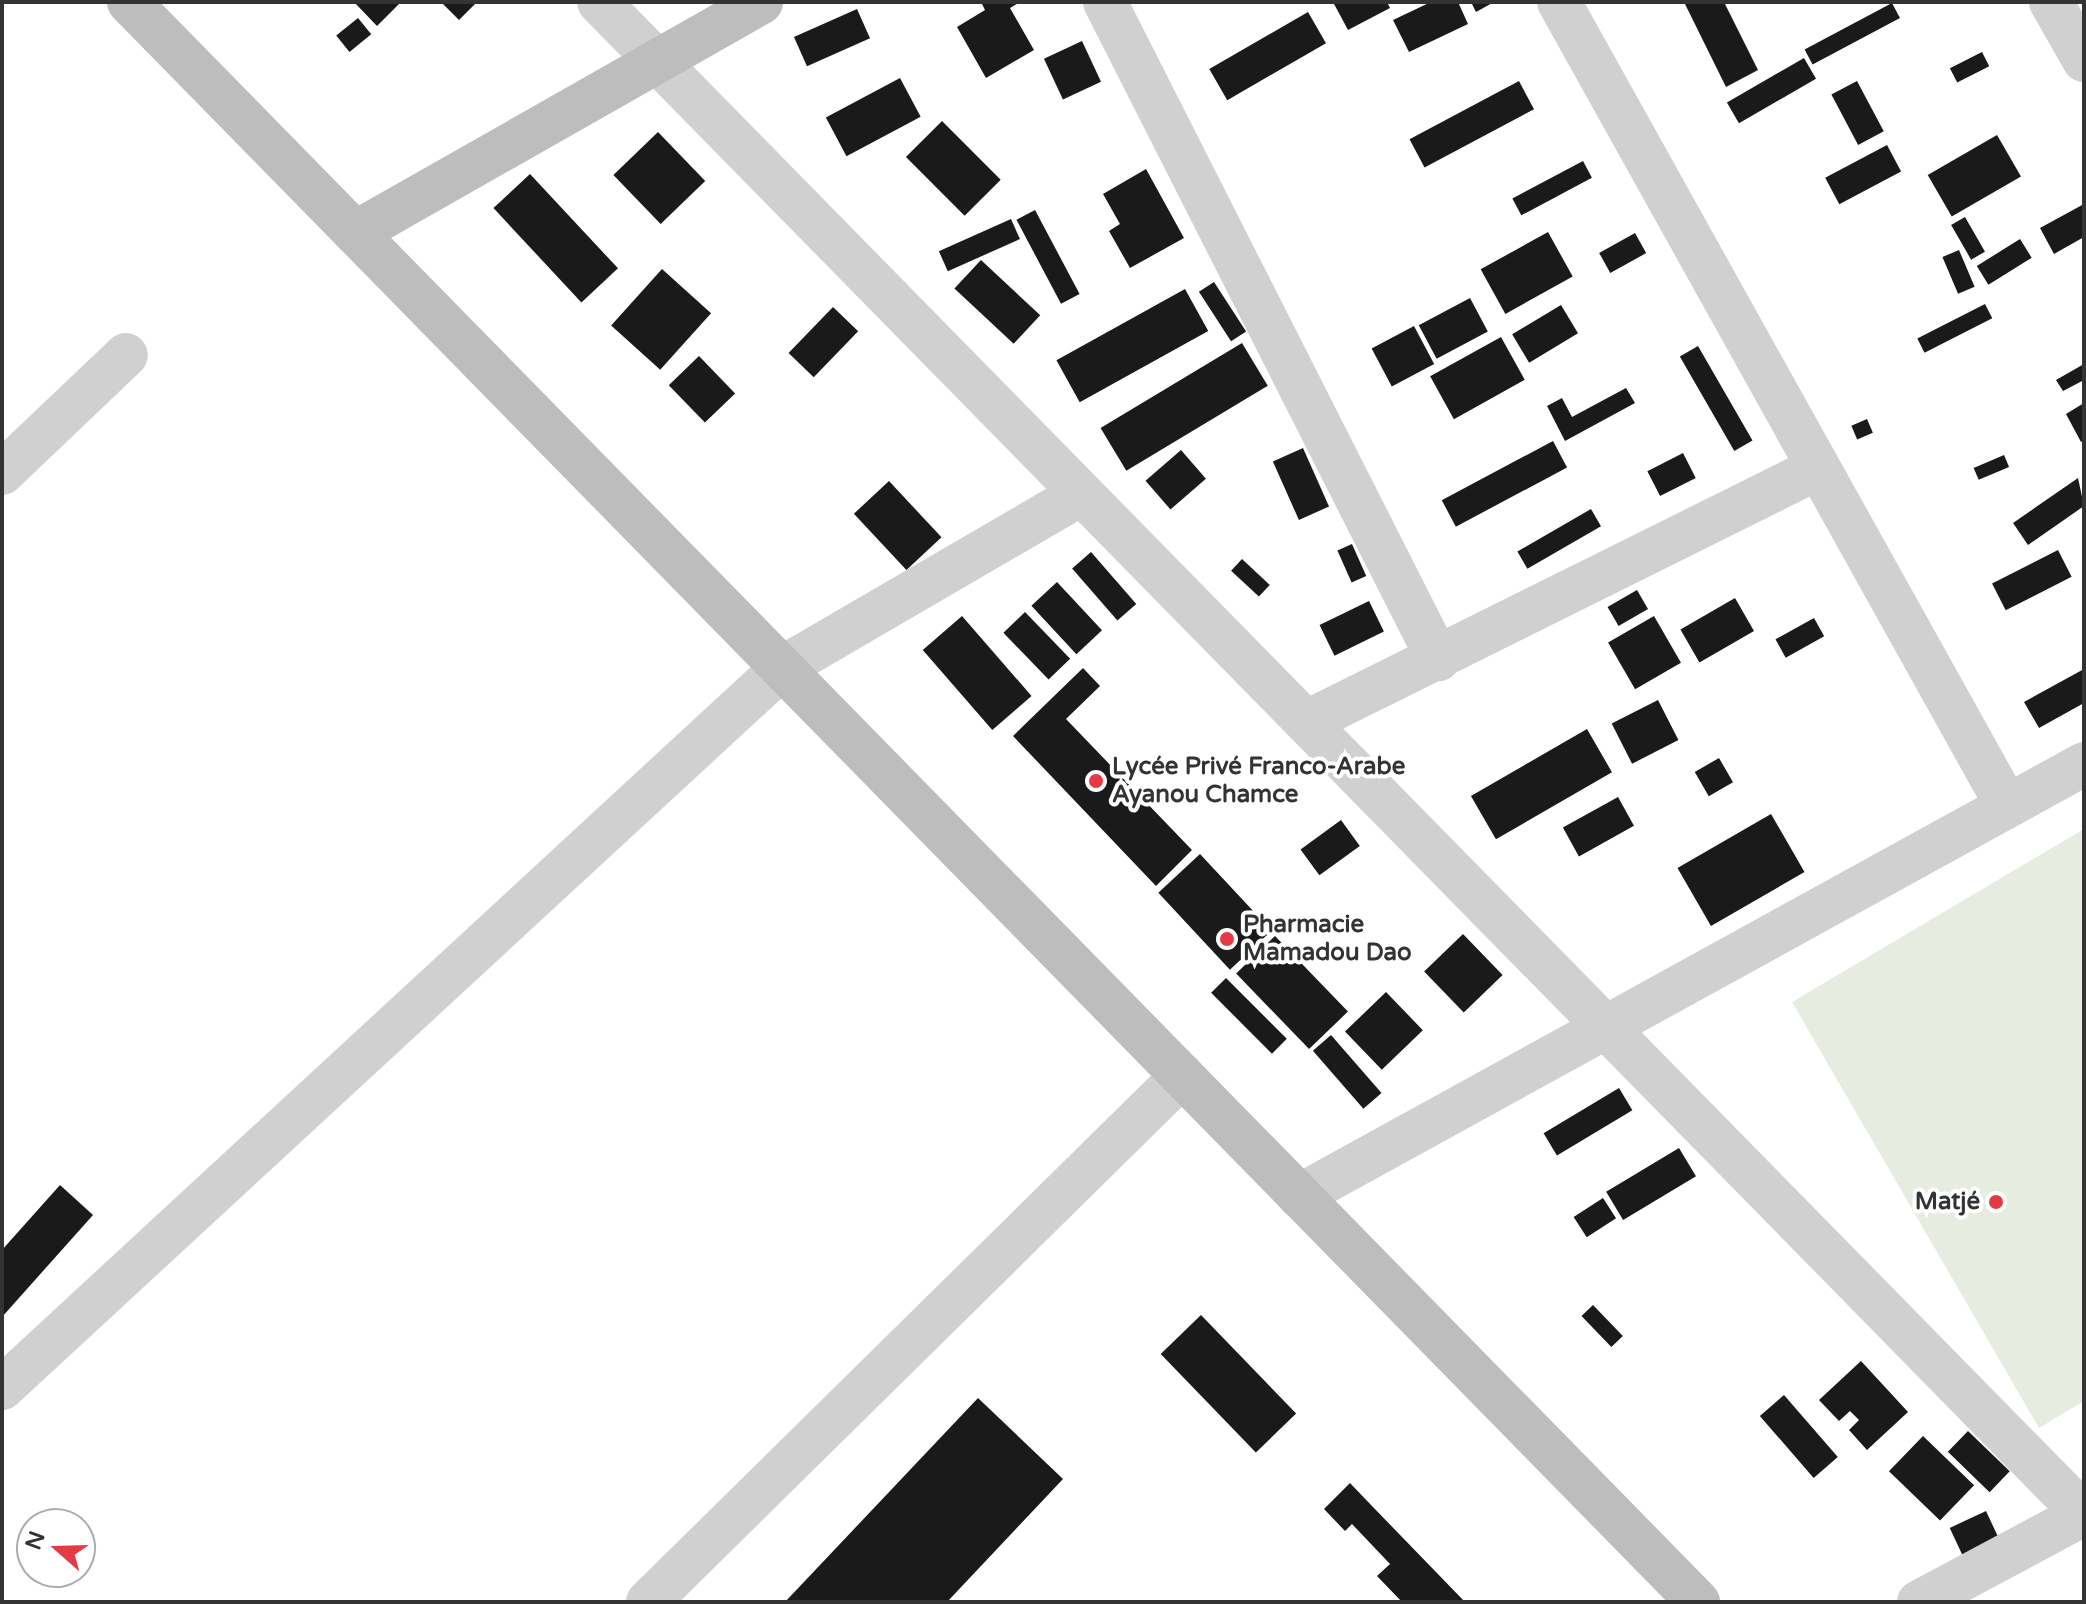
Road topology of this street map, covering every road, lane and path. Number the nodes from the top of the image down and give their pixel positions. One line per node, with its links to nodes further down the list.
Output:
1 (129, 2): 7 (street)
2 (599, 2): 6 (street)
3 (761, 2): 6 (street)
4 (1105, 2): 12 (street)
5 (1576, 8): 9 (street)
6 (657, 60): 7 (street); 11 (street)
7 (355, 233): 13 (street)
8 (126, 355): 10 (street)
9 (1818, 468): 12 (street); 16 (street)
10 (2, 473)
11 (1078, 496): 13 (street); 14 (street)
12 (1438, 659): 14 (street)
13 (782, 668): 18 (street); 20 (street)
14 (1307, 722): 17 (street)
15 (2084, 764): 16 (street)
16 (2007, 806): 17 (street)
17 (1608, 1029): 19 (street); 23 (street)
18 (1182, 1076): 19 (street); 21 (street)
19 (1299, 1196): 22 (street)
20 (2, 1388)
21 (648, 1602)
22 (1698, 1602)
23 (1919, 1602)

